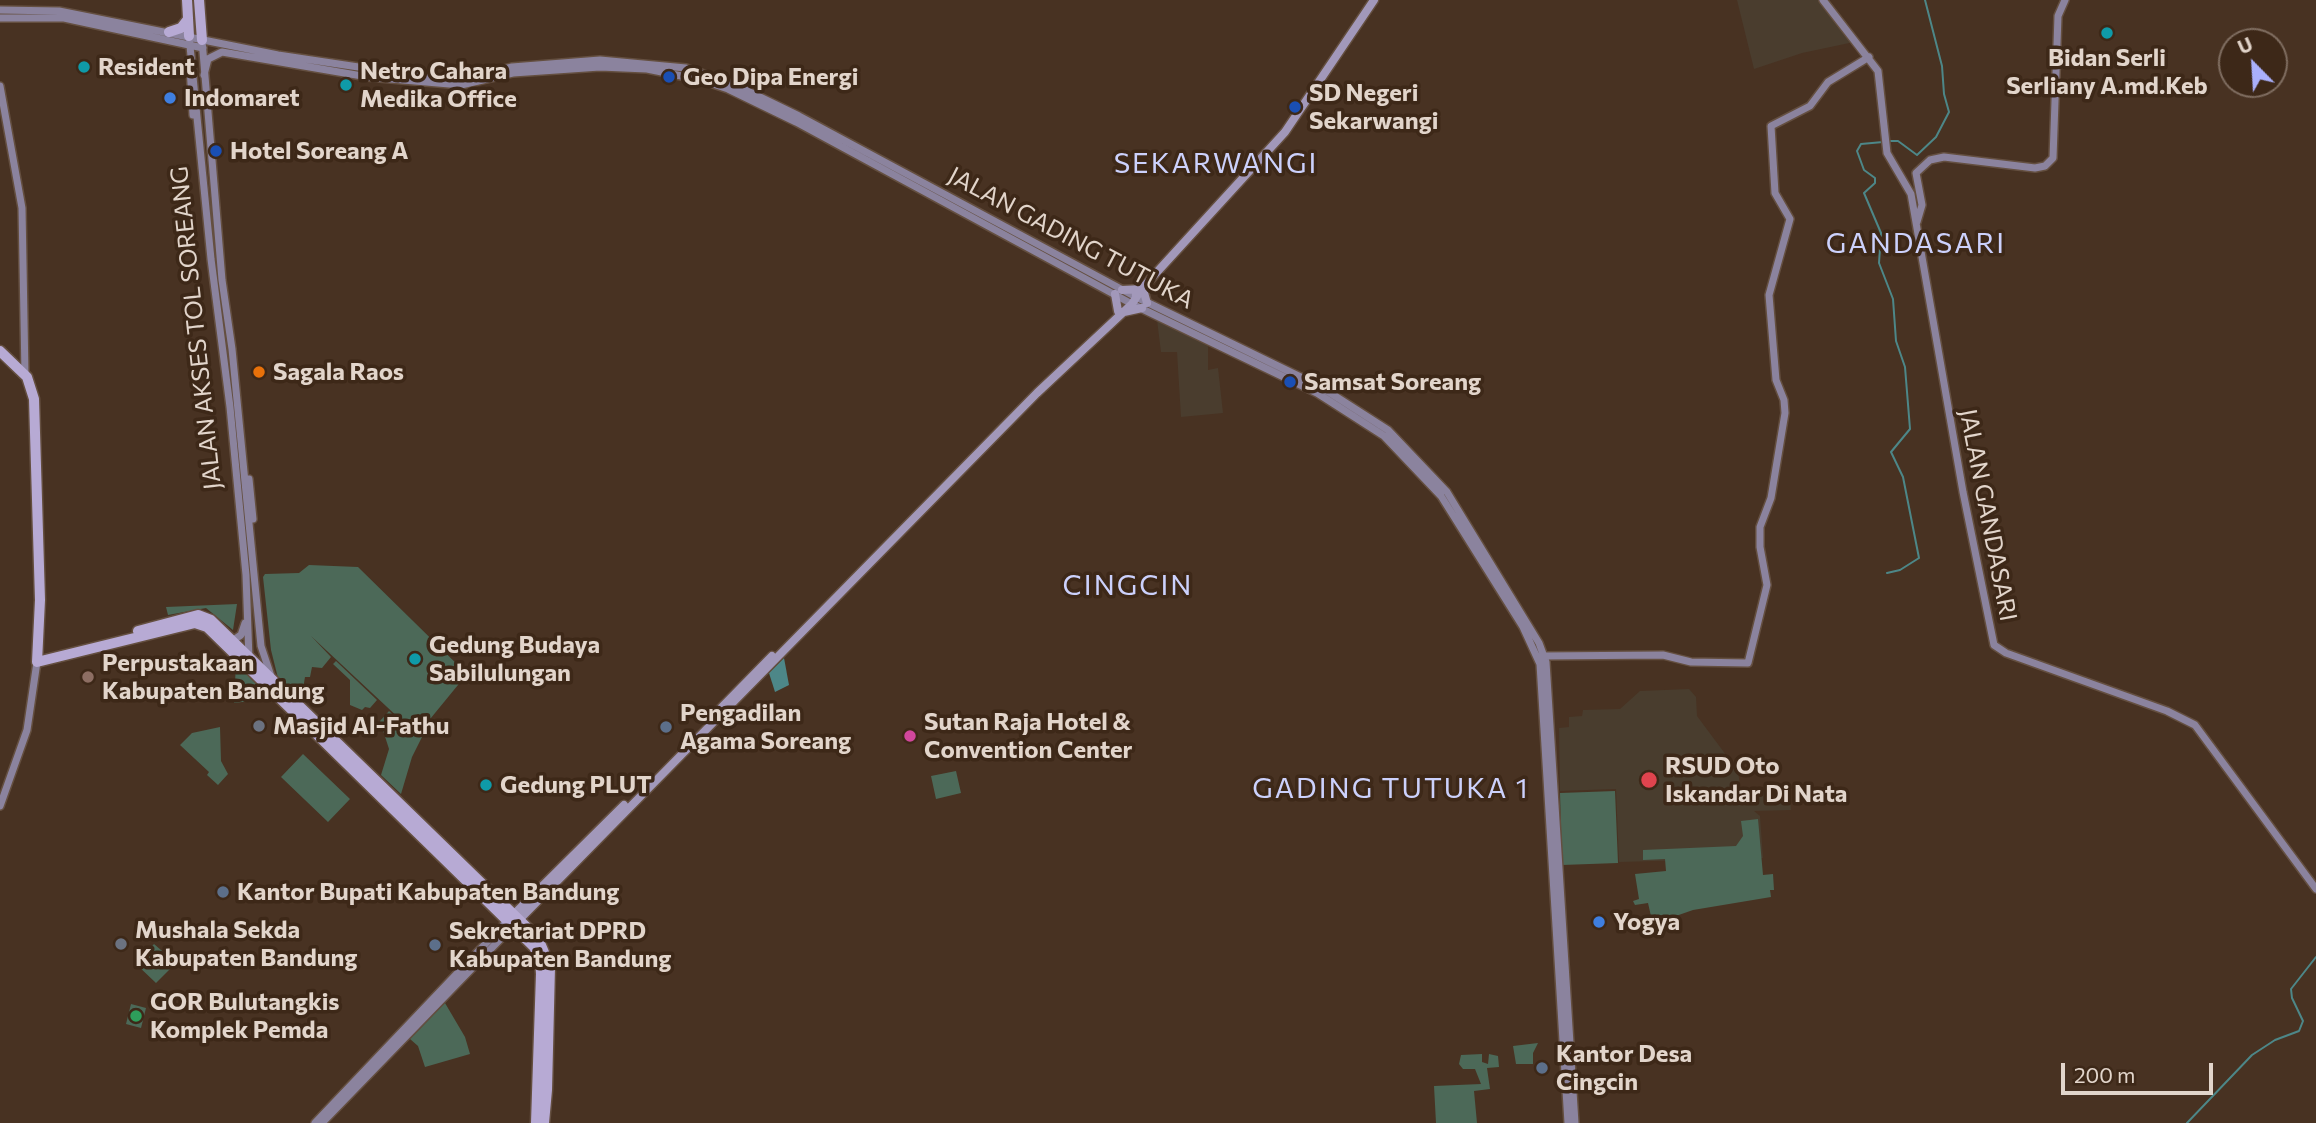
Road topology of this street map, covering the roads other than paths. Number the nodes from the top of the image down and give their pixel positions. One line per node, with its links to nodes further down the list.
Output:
1 (187, 0): 8 (highway)
2 (199, 0): 11 (highway)
3 (1374, 0): 20 (main road)
4 (1823, 0): 12 (main road, JALAN GANDASARI)
5 (2065, 0): 16 (main road)
6 (0, 10): 9 (main road, JALAN GADING TUTUKA)
7 (0, 18): 10 (main road, JALAN GADING TUTUKA)
8 (188, 18): 9 (highway); 10 (highway)
9 (169, 32): 10 (main road, JALAN GADING TUTUKA)
10 (190, 41): 11 (main road, JALAN GADING TUTUKA); 17 (main road, JALAN AKSES TOL SOREANG)
11 (203, 44): 13 (main road, JALAN AKSES TOL SOREANG); 15 (main road, JALAN GADING TUTUKA)
12 (1869, 57): 16 (main road, JALAN GANDASARI); 33 (main road)
13 (204, 75): 15 (main road, JALAN GADING TUTUKA); 18 (main road, JALAN AKSES TOL SOREANG)
14 (0, 86): 24 (main road)
15 (843, 143): 19 (main road, JALAN GADING TUTUKA)
16 (1917, 222): 38 (main road, JALAN GANDASARI)
17 (209, 260): 25 (main road, JALAN AKSES TOL SOREANG); 27 (main road, JALAN AKSES TOL SOREANG)
18 (224, 286): 25 (main road, JALAN AKSES TOL SOREANG); 26 (main road, JALAN AKSES TOL SOREANG)
19 (1118, 292): 20 (main road); 20 (main road, JALAN GADING TUTUKA); 22 (main road)
20 (1136, 297): 21 (main road); 21 (main road, JALAN GADING TUTUKA); 22 (main road)
21 (1145, 306): 22 (main road); 33 (main road, JALAN GADING TUTUKA)
22 (1121, 312): 39 (main road)
23 (0, 351): 24 (highway)
24 (25, 374): 32 (highway)
25 (234, 407): 26 (main road, JALAN AKSES TOL SOREANG); 27 (main road, JALAN AKSES TOL SOREANG)
26 (256, 586): 31 (main road, JALAN AKSES TOL SOREANG)
27 (245, 587): 28 (main road, JALAN AKSES TOL SOREANG)
28 (246, 614): 30 (main road); 34 (main road, JALAN AKSES TOL SOREANG)
29 (118, 639): 30 (highway); 32 (highway); 34 (highway)
30 (232, 641): 34 (highway)
31 (261, 646): 34 (main road, JALAN AKSES TOL SOREANG); 35 (main road, JALAN AKSES TOL SOREANG)
32 (38, 659): 37 (main road)
33 (1544, 659): 40 (main road, JALAN GADING TUTUKA)
34 (250, 663): 35 (highway); 36 (highway)
35 (274, 683): 36 (highway)
36 (324, 737): 39 (highway)
37 (0, 806)
38 (2316, 889)
39 (514, 920): 41 (main road); 42 (main road); 43 (highway); 44 (highway)
40 (1567, 1076): 45 (main road, JALAN GADING TUTUKA); 46 (main road, JALAN GADING TUTUKA)
41 (315, 1123)
42 (322, 1123)
43 (536, 1123)
44 (544, 1123)
45 (1568, 1123)
46 (1574, 1123)

